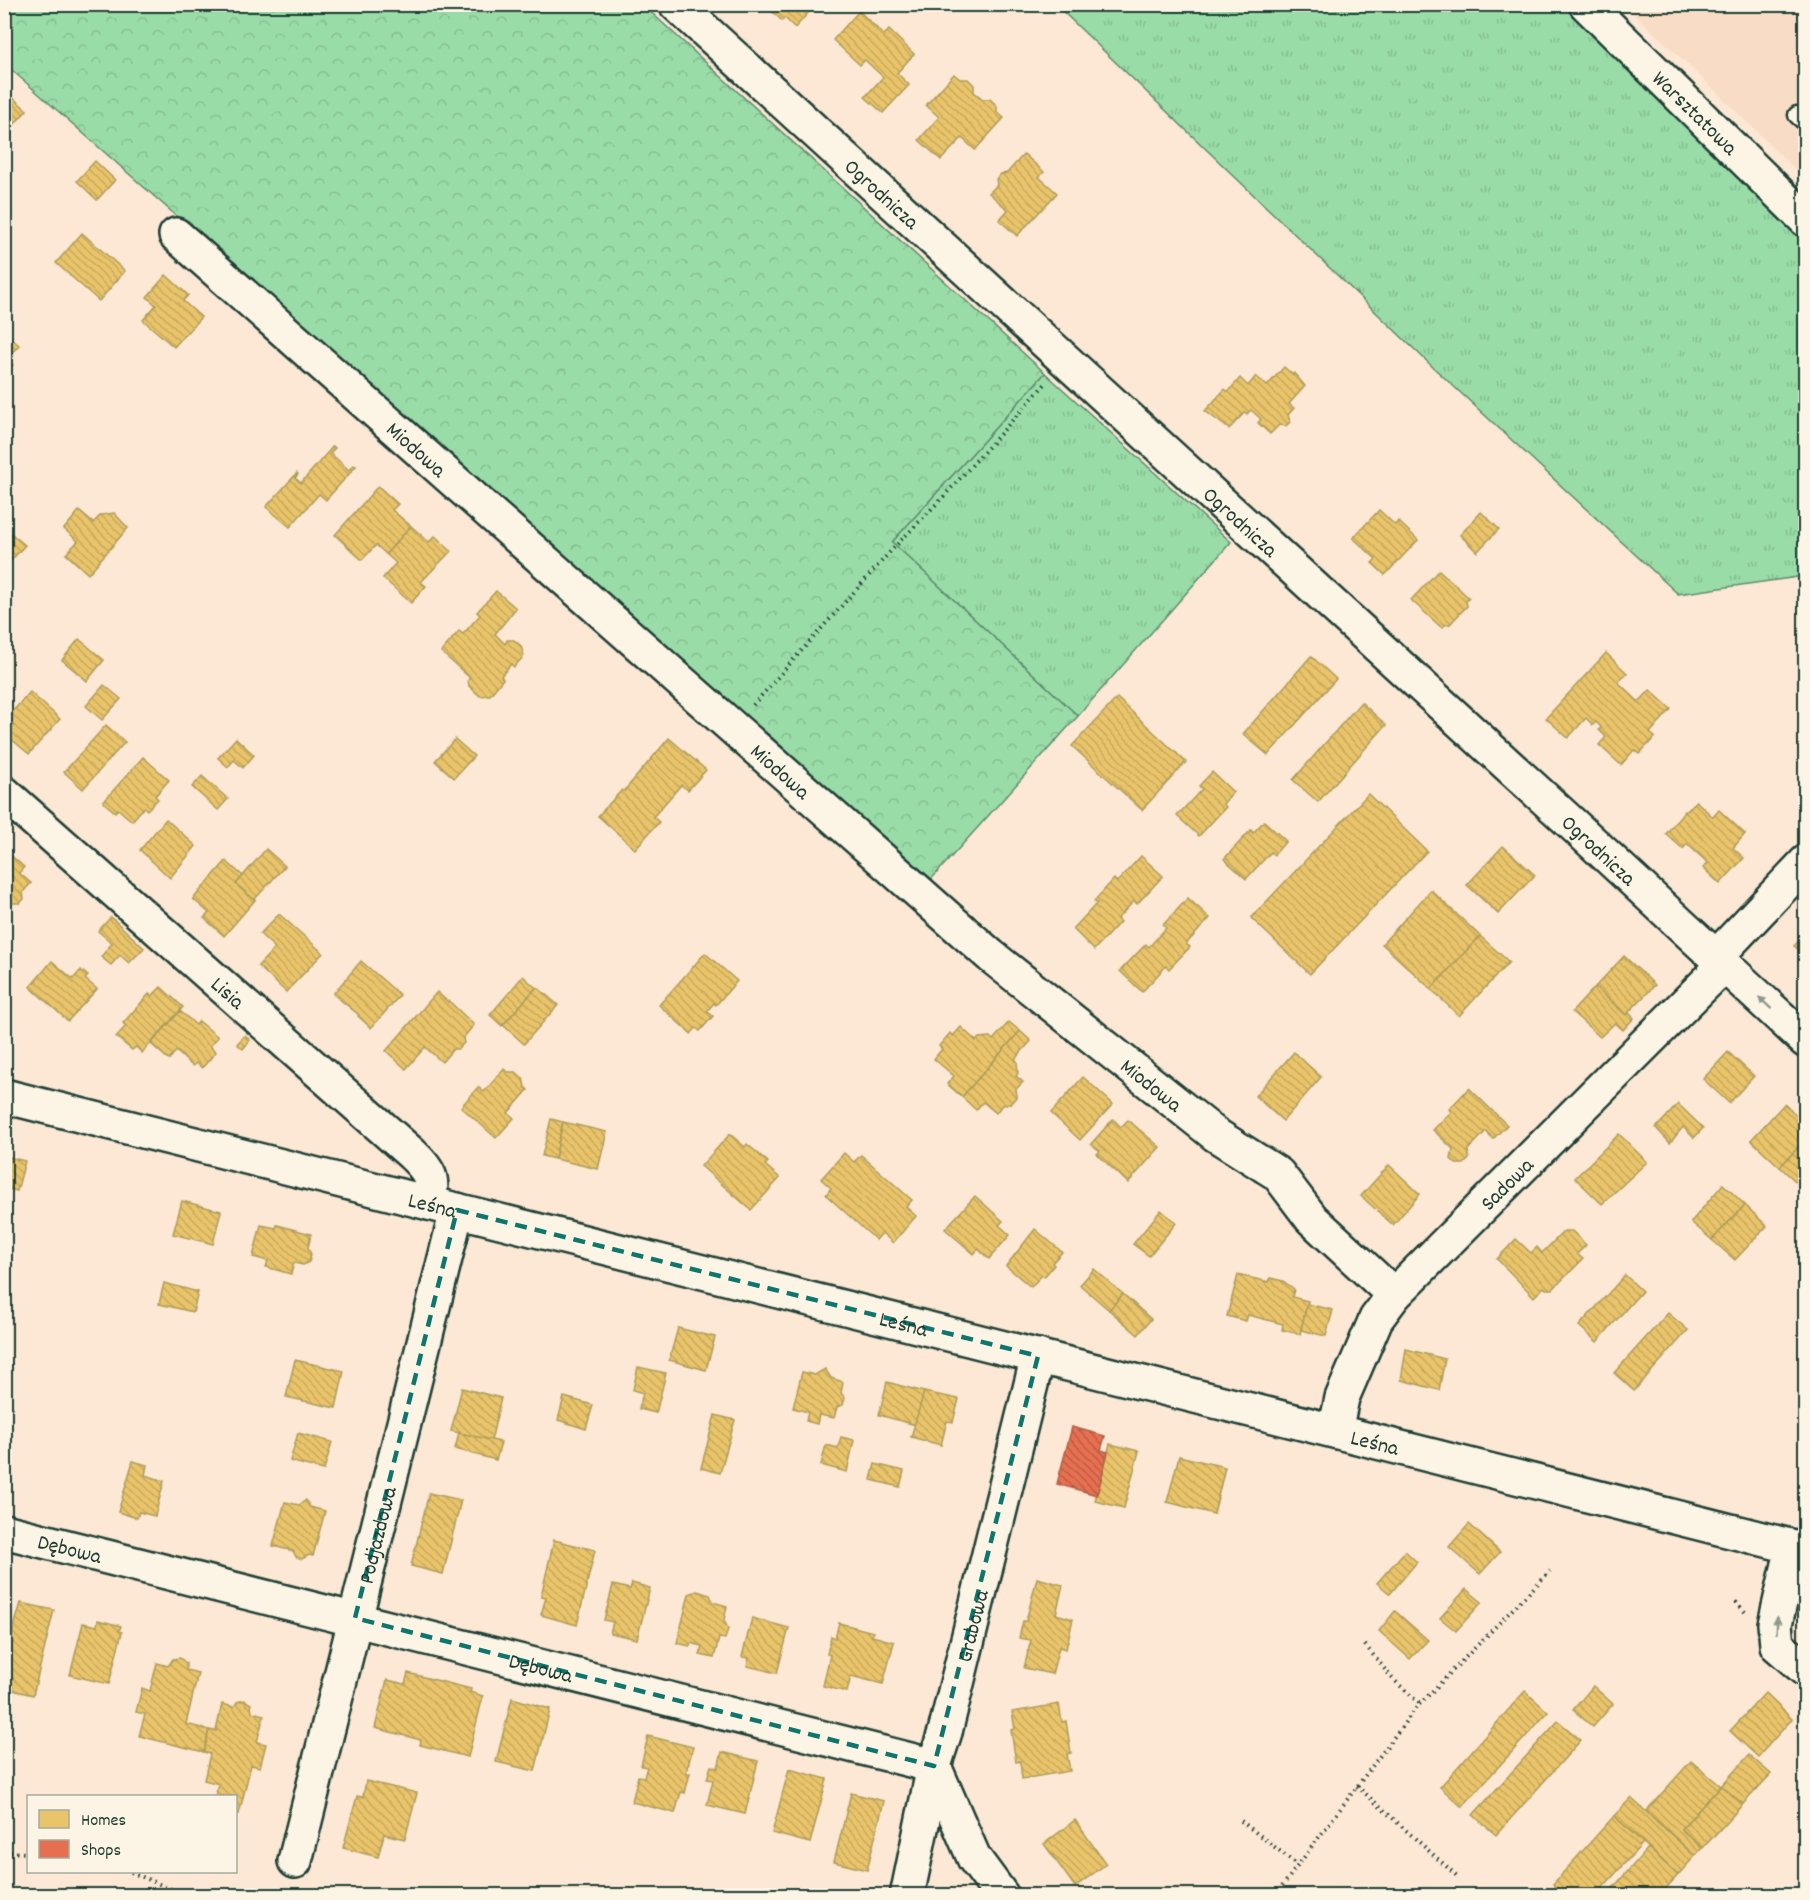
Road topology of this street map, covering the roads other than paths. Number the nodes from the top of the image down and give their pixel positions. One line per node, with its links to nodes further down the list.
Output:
1 (676, 4): 7 (street, Ogrodnicza)
2 (1586, 4): 3 (street, Warsztatowa)
3 (1801, 207)
4 (176, 235): 11 (street, Miodowa)
5 (4, 793): 10 (street, Lisia)
6 (1806, 862): 7 (street, Sadowa)
7 (1719, 962): 8 (street, Ogrodnicza, one-way to 7); 11 (street, Sadowa)
8 (1806, 1041)
9 (4, 1096): 10 (street, Leśna)
10 (443, 1206): 12 (street, Leśna); 16 (street, Podjazdowa)
11 (1394, 1295): 13 (street, Sadowa)
12 (1038, 1356): 13 (street, Leśna); 18 (street, Grabowa)
13 (1335, 1431): 15 (street, Leśna)
14 (4, 1531): 16 (street, Dębowa)
15 (1799, 1549): 17 (street, one-way to 15)
16 (356, 1618): 18 (street, Dębowa); 19 (street, Podjazdowa)
17 (1806, 1670)
18 (934, 1766): 20 (street, Grabowa); 21 (street)
19 (295, 1861)
20 (906, 1896)
21 (1002, 1896)

